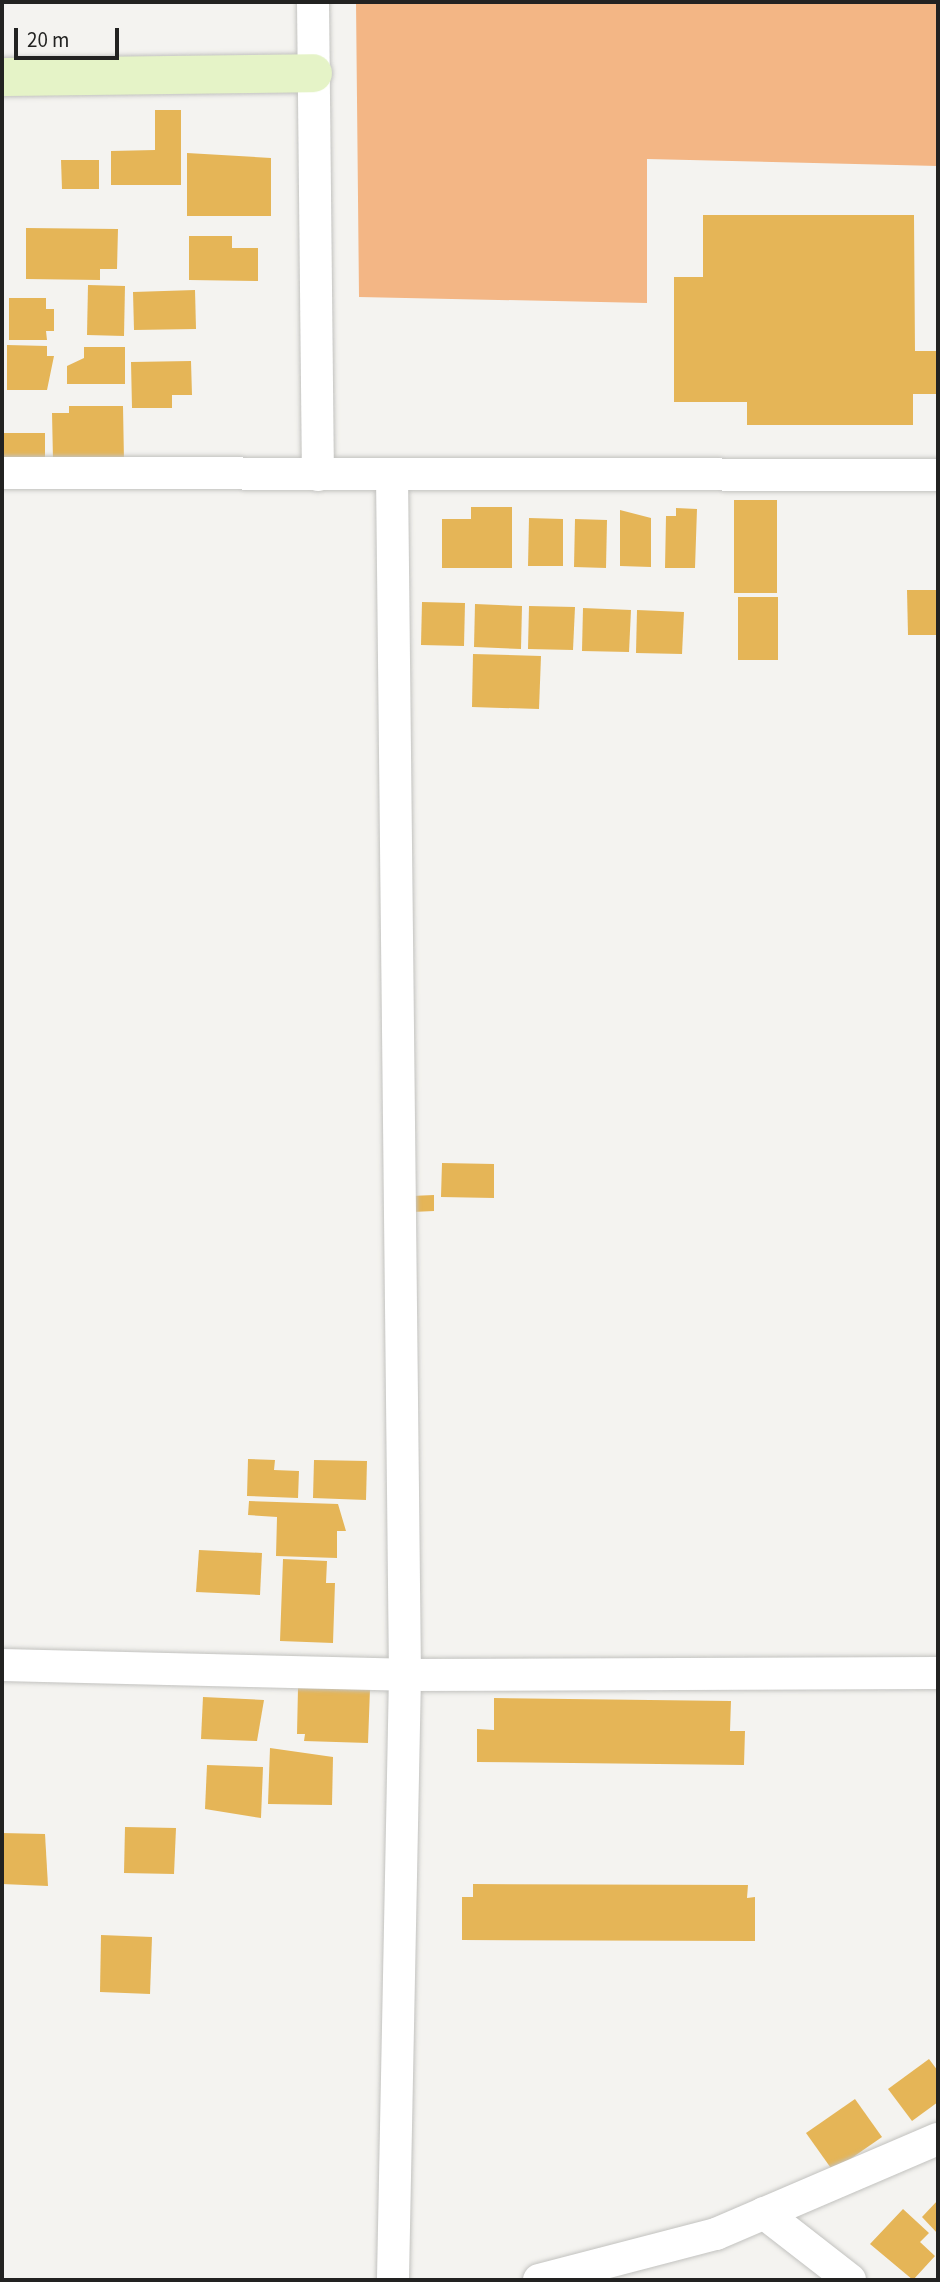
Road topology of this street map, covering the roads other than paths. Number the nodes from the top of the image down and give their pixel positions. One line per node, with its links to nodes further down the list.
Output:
1 (313, 2): 2 (street)
2 (313, 73): 3 (street); 5 (street)
3 (2, 77)
4 (2, 473): 5 (street)
5 (318, 475): 6 (street)
6 (392, 475): 7 (street); 10 (street)
7 (938, 475)
8 (2, 1665): 10 (street)
9 (938, 1673): 10 (street)
10 (405, 1675): 13 (street)
11 (938, 2139): 12 (street)
12 (764, 2213): 14 (street); 15 (street)
13 (393, 2280)
14 (539, 2280)
15 (850, 2280)

